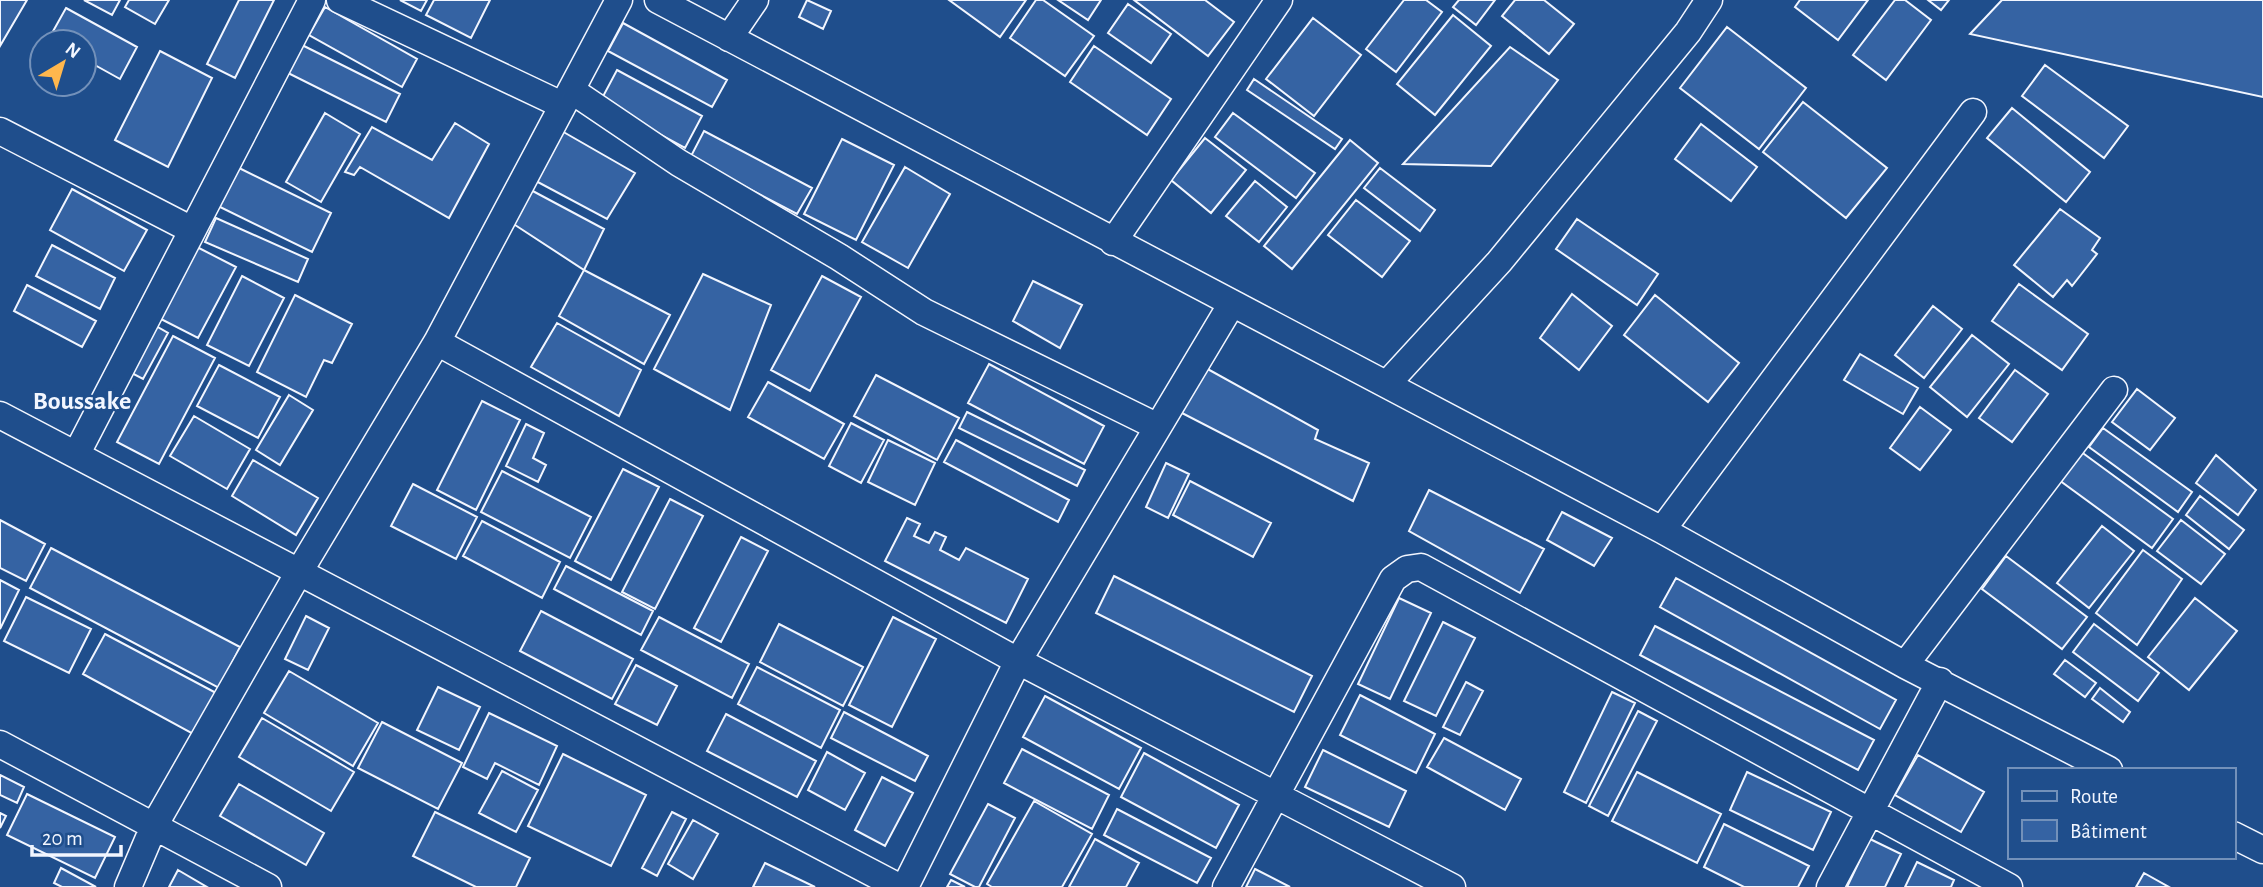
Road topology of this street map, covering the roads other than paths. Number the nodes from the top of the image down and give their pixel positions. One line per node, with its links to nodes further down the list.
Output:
1 (312, 0): 12 (street)
2 (340, 0): 9 (street)
3 (619, 0): 9 (street)
4 (658, 0): 8 (street)
5 (755, 0): 8 (street)
6 (1279, 0): 13 (street)
7 (1709, 0): 16 (street)
8 (729, 38): 13 (street)
9 (567, 98): 15 (street); 19 (street)
10 (1973, 112): 21 (street)
11 (0, 131): 12 (street)
12 (192, 230): 20 (street)
13 (1113, 242): 14 (street)
14 (1231, 304): 16 (street); 19 (street)
15 (437, 342): 22 (street); 23 (street)
16 (1387, 384): 21 (street)
17 (2115, 390): 24 (street)
18 (0, 415): 20 (street)
19 (1158, 427): 23 (street)
20 (76, 455): 22 (street)
21 (1662, 530): 24 (street)
22 (299, 572): 30 (street); 35 (street)
23 (1018, 661): 28 (street); 36 (street)
24 (1905, 666): 25 (street)
25 (1940, 681): 27 (street); 29 (street)
26 (0, 744): 30 (street)
27 (2105, 768)
28 (1277, 796): 29 (street); 37 (street); 38 (street)
29 (1871, 810): 39 (street); 40 (street)
30 (154, 826): 33 (street); 34 (street)
31 (2235, 836): 32 (street)
32 (2263, 850)
33 (128, 887)
34 (268, 887)
35 (898, 887)
36 (905, 887)
37 (1226, 887)
38 (1452, 887)
39 (1830, 887)
40 (2008, 887)

